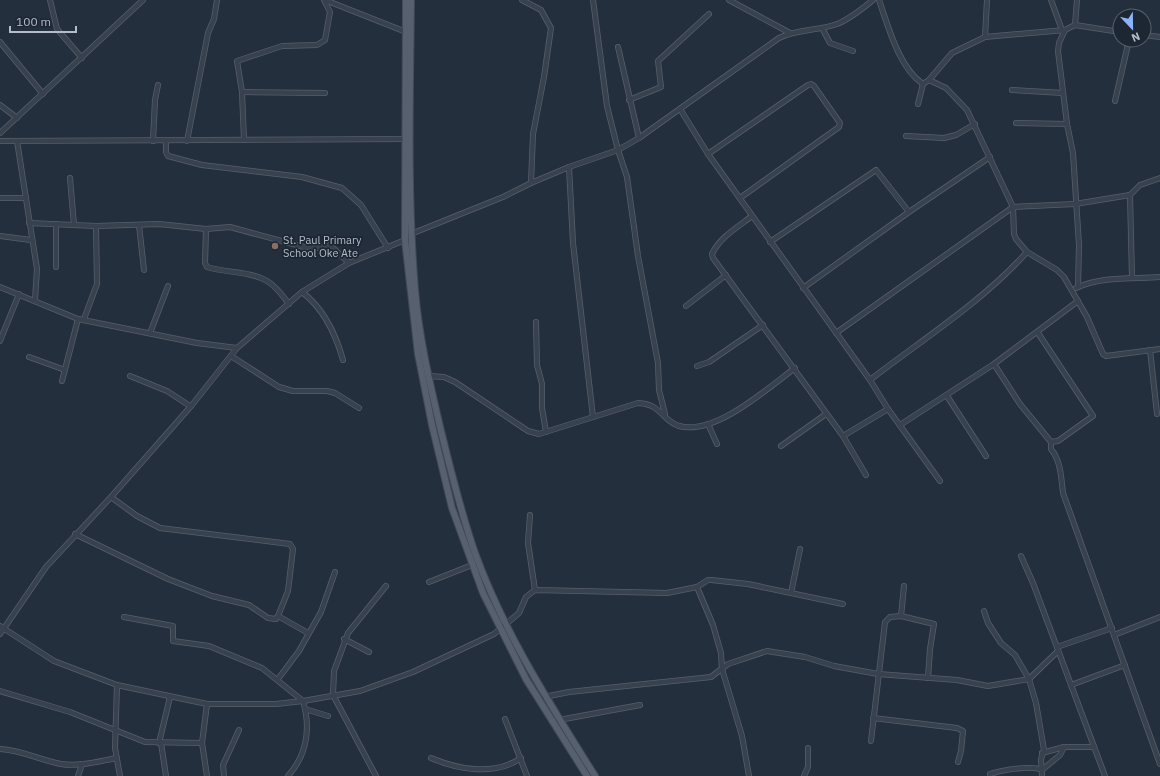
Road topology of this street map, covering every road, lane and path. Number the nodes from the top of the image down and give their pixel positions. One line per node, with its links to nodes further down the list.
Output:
1 (50, 0): 29 (street)
2 (143, 0): 29 (street)
3 (217, 0): 56 (street)
4 (324, 0): 22 (street); 34 (street)
5 (406, 0): 22 (main road)
6 (411, 0): 50 (main road)
7 (593, 0): 57 (street)
8 (729, 0): 16 (street)
9 (742, 0): 16 (street)
10 (873, 0): 19 (street)
11 (879, 0): 31 (street)
12 (987, 0): 24 (street)
13 (1051, 0): 20 (street)
14 (1077, 0): 18 (street)
15 (525, 1): 63 (street)
16 (739, 5): 23 (street)
17 (710, 14): 38 (street)
18 (1075, 25): 20 (street); 21 (street)
19 (822, 28): 23 (street); 28 (street)
20 (1063, 30): 24 (street); 36 (street)
21 (1112, 31)
22 (406, 32): 50 (main road)
23 (790, 33): 42 (street)
24 (984, 37): 30 (street)
25 (0, 42): 37 (street)
26 (618, 47): 38 (street)
27 (1127, 48): 39 (street)
28 (853, 51)
29 (82, 58): 37 (street)
30 (930, 80): 31 (street); 45 (street)
31 (923, 84): 40 (street)
32 (158, 85): 54 (street)
33 (1012, 90): 36 (street)
34 (242, 92): 35 (street); 51 (street)
35 (325, 93)
36 (1063, 93): 46 (street)
37 (43, 94): 43 (street)
38 (630, 100): 49 (street)
39 (1115, 101)
40 (918, 104)
41 (0, 105): 43 (street)
42 (680, 109): 49 (street); 58 (street)
43 (16, 118): 47 (street)
44 (1016, 123): 46 (street)
45 (975, 124): 48 (street); 59 (street)
46 (1067, 124): 68 (street)
47 (0, 133)
48 (906, 136)
49 (639, 138): 57 (street)
50 (407, 139): 51 (street); 78 (main road); 81 (main road)
51 (244, 140): 56 (street)
52 (0, 141): 53 (street)
53 (17, 141): 54 (street); 66 (street)
54 (153, 141): 55 (street)
55 (166, 141): 56 (street); 83 (street)
56 (187, 141)
57 (618, 150): 60 (street); 128 (street)
58 (708, 154): 67 (street); 67 (street)
59 (990, 157): 69 (street); 70 (street)
60 (569, 167): 63 (street); 131 (street)
61 (70, 178): 75 (street)
62 (1160, 178): 64 (street)
63 (531, 183): 78 (street)
64 (1130, 195): 68 (street); 90 (street)
65 (0, 198): 66 (street)
66 (26, 198): 72 (street)
67 (740, 198): 71 (street)
68 (1076, 204): 69 (street); 93 (street)
69 (1013, 207): 84 (street); 107 (street)
70 (909, 212): 82 (street); 94 (street)
71 (752, 216): 82 (street); 88 (street)
72 (28, 223): 73 (street); 80 (street)
73 (56, 224): 75 (street); 86 (street)
74 (139, 224): 76 (street); 77 (street); 87 (street)
75 (74, 225): 76 (street)
76 (96, 226): 103 (street)
77 (206, 229): 85 (street); 100 (street)
78 (411, 234): 121 (main road)
79 (0, 236): 80 (street)
80 (32, 240): 98 (street)
81 (405, 240): 83 (street); 147 (main road)
82 (770, 242): 94 (street)
83 (388, 248): 85 (street)
84 (1027, 252): 95 (street); 123 (street)
85 (349, 264): 96 (street)
86 (56, 267)
87 (144, 270)
88 (726, 275): 101 (street); 105 (street)
89 (1160, 277): 90 (street)
90 (1132, 278): 93 (street)
91 (168, 286): 106 (street)
92 (0, 287): 97 (street)
93 (1078, 287): 95 (street)
94 (803, 288): 107 (street)
95 (1073, 290): 99 (street)
96 (302, 292): 100 (street); 115 (street)
97 (19, 294): 98 (street); 109 (street)
98 (35, 300): 102 (street)
99 (1078, 301): 108 (street); 112 (street)
100 (289, 304): 110 (street)
101 (686, 306)
102 (78, 319): 103 (street); 119 (street)
103 (84, 319): 106 (street)
104 (536, 322): 134 (street)
105 (763, 325): 117 (street); 118 (street)
106 (150, 333): 110 (street)
107 (836, 333): 123 (street)
108 (1038, 333): 116 (street); 136 (street)
109 (0, 340)
110 (237, 348): 113 (street)
111 (1160, 349): 112 (street)
112 (1150, 350): 130 (street)
113 (231, 356): 125 (street); 126 (street)
114 (29, 357): 119 (street)
115 (343, 360)
116 (994, 364): 124 (street); 136 (street)
117 (697, 366)
118 (795, 368): 129 (street); 132 (street)
119 (65, 370): 122 (street)
120 (130, 376): 125 (street)
121 (428, 376): 134 (street); 161 (main road)
122 (62, 380)
123 (870, 380): 127 (street)
124 (947, 396): 133 (street); 139 (street)
125 (190, 406): 142 (street)
126 (359, 408)
127 (888, 409): 133 (street); 135 (street)
128 (665, 414): 131 (street); 132 (street)
129 (826, 414): 135 (street); 138 (street)
130 (1157, 414)
131 (593, 417): 134 (street)
132 (708, 424): 137 (street)
133 (900, 425): 141 (street)
134 (546, 432)
135 (843, 436): 140 (street)
136 (1051, 442): 163 (street)
137 (717, 444)
138 (781, 446)
139 (986, 456)
140 (866, 475)
141 (940, 481)
142 (111, 497): 144 (street); 157 (street)
143 (530, 515): 153 (street)
144 (75, 534): 157 (street); 162 (street)
145 (800, 550): 154 (street)
146 (1021, 556): 169 (street)
147 (472, 565): 149 (street); 164 (main road)
148 (335, 572): 165 (street)
149 (429, 582)
150 (386, 586): 168 (street)
151 (904, 586): 158 (street)
152 (697, 587): 153 (street); 154 (street); 172 (street)
153 (535, 590): 161 (street)
154 (791, 593): 155 (street)
155 (843, 604)
156 (984, 611): 175 (street)
157 (278, 616): 165 (street)
158 (901, 616): 173 (street); 174 (street)
159 (124, 617): 176 (street)
160 (1160, 617): 167 (street)
161 (506, 624): 164 (street); 181 (main road)
162 (2, 628): 166 (street); 177 (street)
163 (1112, 628): 167 (street); 169 (street)
164 (500, 629): 180 (street); 217 (main road)
165 (308, 633): 176 (street)
166 (0, 634)
167 (1114, 635): 171 (street)
168 (344, 639): 170 (street); 180 (street)
169 (1058, 649): 175 (street); 178 (street)
170 (369, 652)
171 (1125, 665): 178 (street); 206 (street)
172 (722, 669): 173 (street); 181 (street); 219 (street)
173 (878, 674): 174 (street); 188 (street)
174 (928, 678): 175 (street)
175 (1028, 679): 200 (street)
176 (278, 680): 183 (street)
177 (117, 685): 182 (street); 191 (street)
178 (1071, 685): 197 (street)
179 (0, 691): 191 (street)
180 (333, 695): 183 (street); 215 (street)
181 (544, 697): 190 (main road)
182 (170, 698): 184 (street); 194 (street)
183 (303, 702): 184 (street); 186 (street)
184 (207, 704): 195 (street)
185 (640, 705): 190 (street)
186 (305, 709): 187 (street); 209 (street)
187 (328, 716)
188 (873, 718): 193 (street); 204 (street)
189 (505, 719): 203 (street)
190 (559, 720): 218 (main road)
191 (115, 730): 194 (street); 201 (street)
192 (239, 730): 214 (street)
193 (871, 741)
194 (160, 743): 195 (street); 212 (street)
195 (202, 743): 213 (street)
196 (1064, 747): 197 (street); 200 (street); 207 (street)
197 (1094, 747): 222 (street)
198 (808, 748): 220 (street)
199 (0, 749): 205 (street)
200 (1042, 753): 207 (street)
201 (117, 758): 205 (street); 211 (street)
202 (431, 758): 203 (street)
203 (521, 758): 216 (street)
204 (958, 762)
205 (82, 764): 210 (street)
206 (1160, 764)
207 (1042, 770): 208 (street); 221 (street)
208 (990, 774)
209 (291, 775)
210 (78, 776)
211 (120, 776)
212 (166, 776)
213 (207, 776)
214 (224, 776)
215 (376, 776)
216 (527, 776)
217 (587, 776)
218 (595, 776)
219 (749, 776)
220 (804, 776)
221 (1042, 776)
222 (1105, 776)

